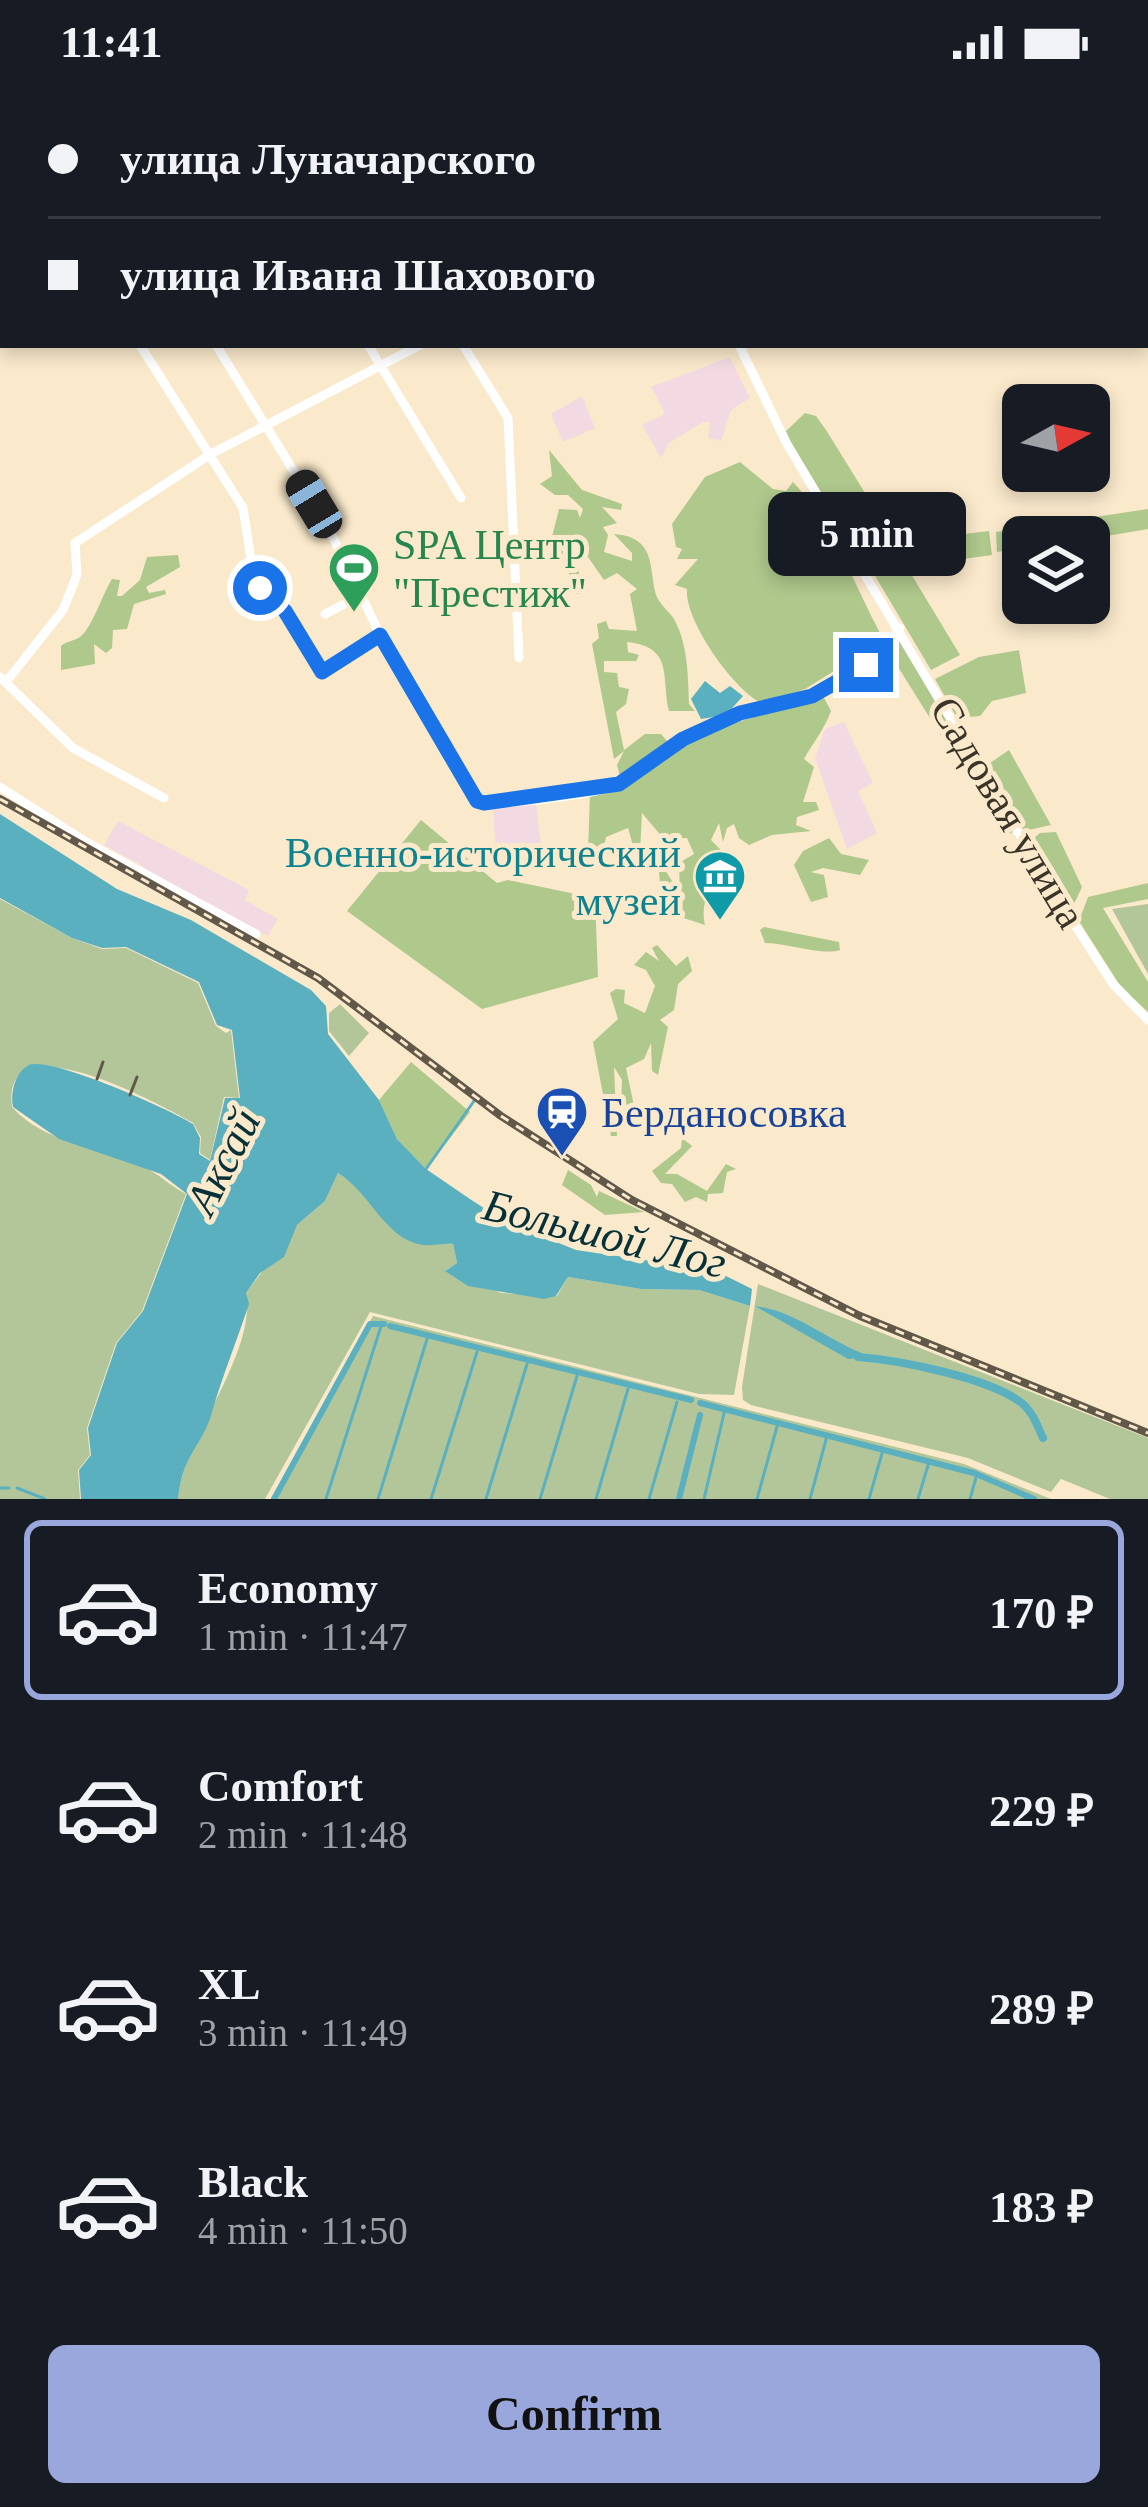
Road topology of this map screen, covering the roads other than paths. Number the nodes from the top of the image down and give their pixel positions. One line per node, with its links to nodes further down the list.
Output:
1 (142, 348): 9 (main road)
2 (218, 348): 8 (main road)
3 (370, 348): 7 (main road)
4 (414, 348): 7 (main road)
5 (465, 348): 17 (main road)
6 (740, 348): 13 (main road, Садовая улица)
7 (381, 366): 8 (main road); 10 (main road)
8 (266, 424): 9 (main road); 11 (main road)
9 (211, 454): 14 (main road); 18 (main road)
10 (461, 497)
11 (360, 596): 12 (main road); 14 (main road)
12 (325, 614)
13 (900, 628): 15 (main road, Садовая улица); 16 (main road)
14 (380, 635): 16 (main road)
15 (907, 639): 16 (main road); 22 (main road, Садовая улица)
16 (892, 641)
17 (519, 658)
18 (3, 679): 20 (main road)
19 (0, 788): 21 (main road)
20 (164, 798)
21 (256, 934)
22 (1148, 1020)

